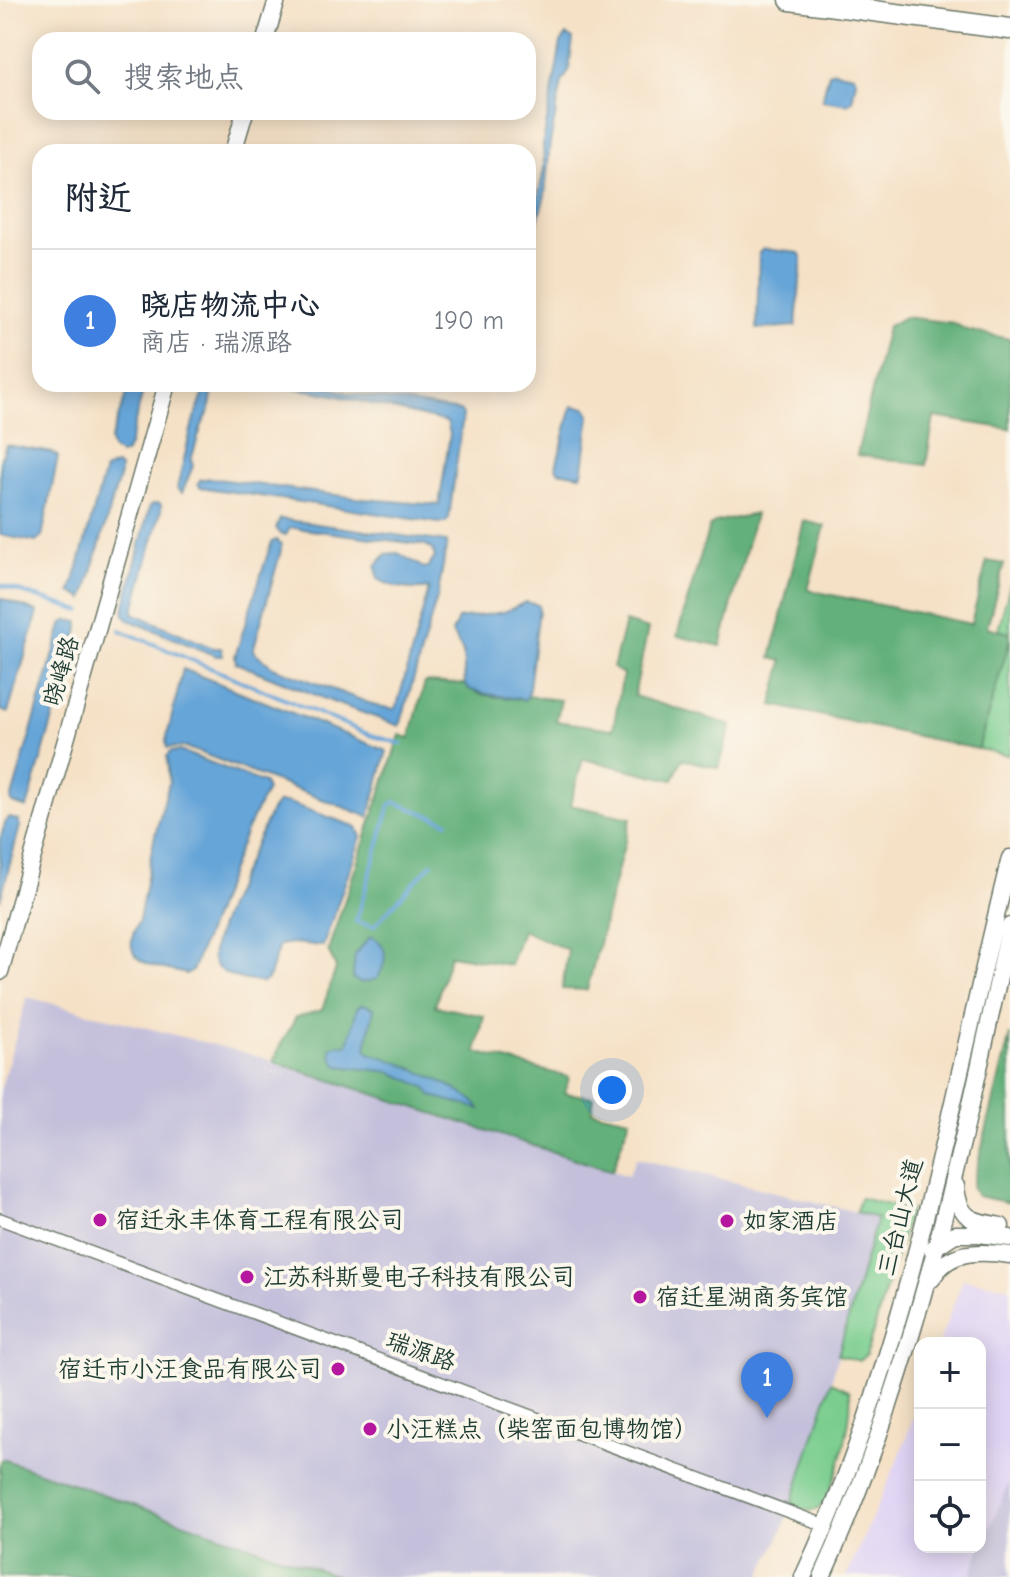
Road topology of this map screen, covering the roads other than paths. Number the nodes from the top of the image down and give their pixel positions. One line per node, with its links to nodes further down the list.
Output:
1 (277, 0): 4 (main road)
2 (790, 0): 3 (highway)
3 (1010, 29)
4 (267, 32)
5 (243, 120): 6 (main road)
6 (235, 144)
7 (165, 392): 10 (main road, 晓峰路)
8 (1010, 858): 17 (main road, 三台山大道)
9 (1010, 926): 11 (main road, 三台山大道)
10 (0, 972)
11 (956, 1170): 13 (main road); 15 (main road, 三台山大道)
12 (0, 1219): 19 (street, 瑞源路)
13 (1010, 1227)
14 (1010, 1238): 15 (main road)
15 (937, 1246): 17 (main road); 18 (main road, 三台山大道)
16 (1010, 1255): 18 (main road)
17 (910, 1277): 19 (main road, 三台山大道)
18 (923, 1295): 21 (main road, 三台山大道)
19 (827, 1526): 20 (main road, 三台山大道)
20 (803, 1577)
21 (822, 1577)

